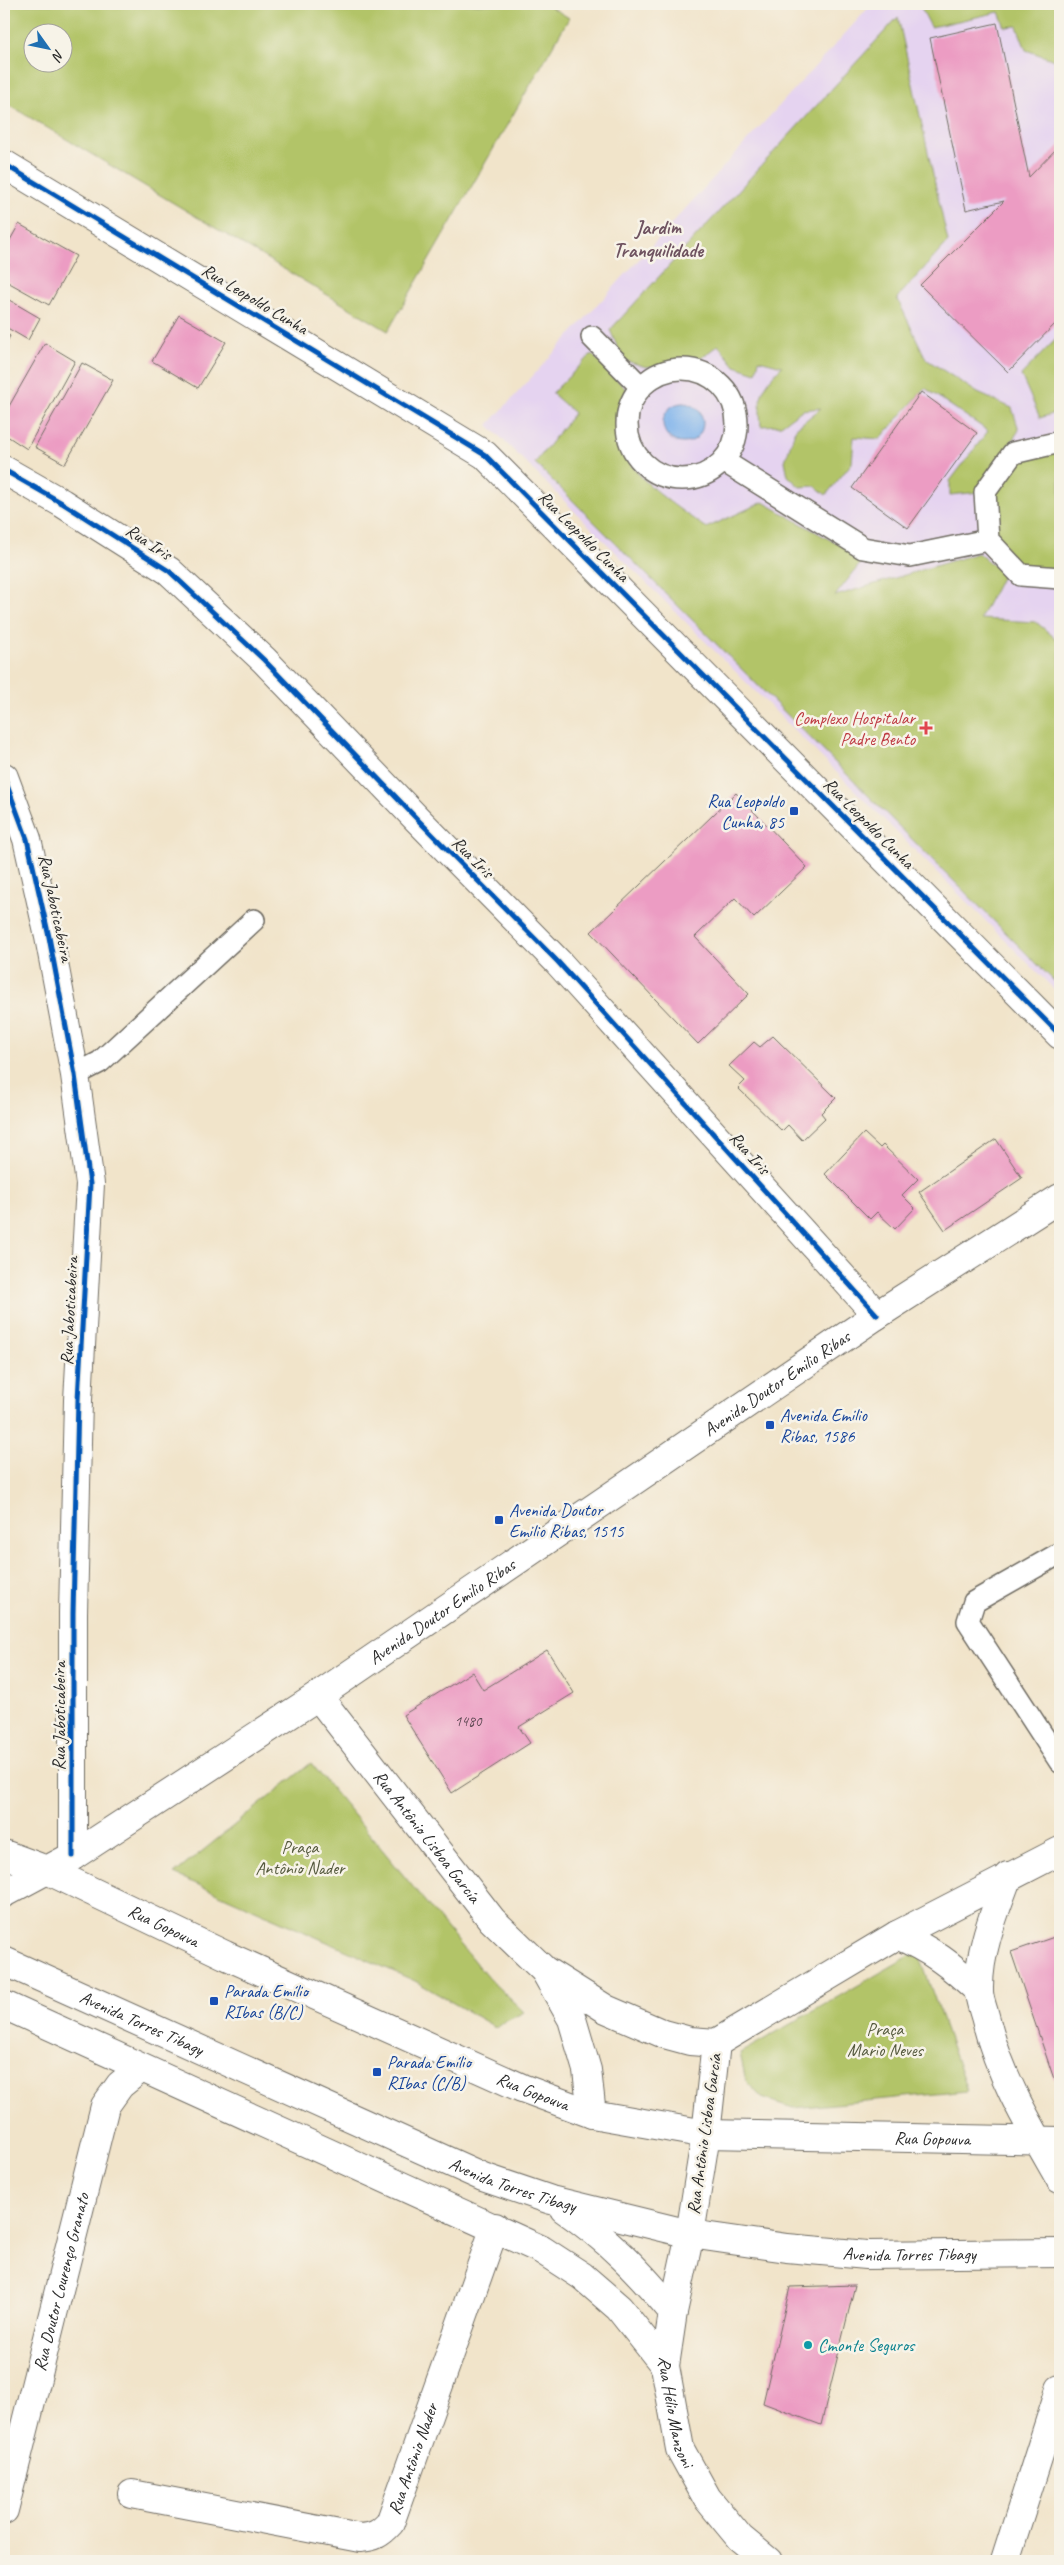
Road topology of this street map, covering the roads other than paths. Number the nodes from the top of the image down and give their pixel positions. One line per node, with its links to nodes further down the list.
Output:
1 (4, 164): 11 (street, Rua Leopoldo Cunha)
2 (592, 337): 3 (lane)
3 (640, 386): 5 (lane); 5 (lane)
4 (1060, 442): 7 (lane)
5 (725, 462): 7 (lane)
6 (4, 470): 14 (street, Rua Iris)
7 (988, 540): 8 (lane)
8 (1060, 578)
9 (4, 777): 12 (street, Rua Jaboticabeira)
10 (254, 920): 12 (lane)
11 (1060, 1035)
12 (75, 1075): 20 (street, Rua Jaboticabeira)
13 (1060, 1198): 14 (street, Avenida Doutor Emilio Ribas)
14 (878, 1315): 16 (street, Avenida Doutor Emilio Ribas)
15 (1060, 1553): 17 (lane)
16 (318, 1696): 20 (street, Avenida Doutor Emilio Ribas); 26 (street, Rua Antônio Lisboa García)
17 (1060, 1762)
18 (1060, 1851): 22 (street)
19 (4, 1854): 21 (street, Rua Gopouva)
20 (73, 1856): 21 (street, Avenida Doutor Emilio Ribas)
21 (47, 1870): 23 (street, Avenida Doutor Emilio Ribas); 31 (street, Rua Gopouva)
22 (1008, 1876): 24 (street); 27 (street)
23 (4, 1893)
24 (896, 1935): 27 (street); 29 (street)
25 (4, 1961): 35 (street, Avenida Torres Tibagy)
26 (544, 1970): 29 (street, Rua Antônio Lisboa García); 31 (street, Rua Antônio Lisboa García)
27 (979, 1991): 33 (street)
28 (4, 2005): 30 (street)
29 (716, 2043): 32 (street, Rua Antônio Lisboa García)
30 (141, 2068): 36 (street); 43 (street, Rua Doutor Lourenço Granato)
31 (592, 2114): 32 (street, Rua Gopouva)
32 (706, 2134): 33 (street, Rua Gopouva); 37 (street, Rua Antônio Lisboa García)
33 (1049, 2141): 34 (street)
34 (1060, 2179)
35 (550, 2200): 37 (street, Avenida Torres Tibagy); 39 (street)
36 (495, 2228): 40 (street); 42 (street, Rua Antônio Nader)
37 (690, 2234): 38 (street, Avenida Torres Tibagy); 39 (street, Rua Hélio Manzoni)
38 (1060, 2253)
39 (673, 2312): 40 (street, Rua Hélio Manzoni)
40 (665, 2366): 44 (street, Rua Hélio Manzoni)
41 (1060, 2389): 45 (street)
42 (132, 2494)
43 (4, 2510)
44 (768, 2561)
45 (1005, 2561)

